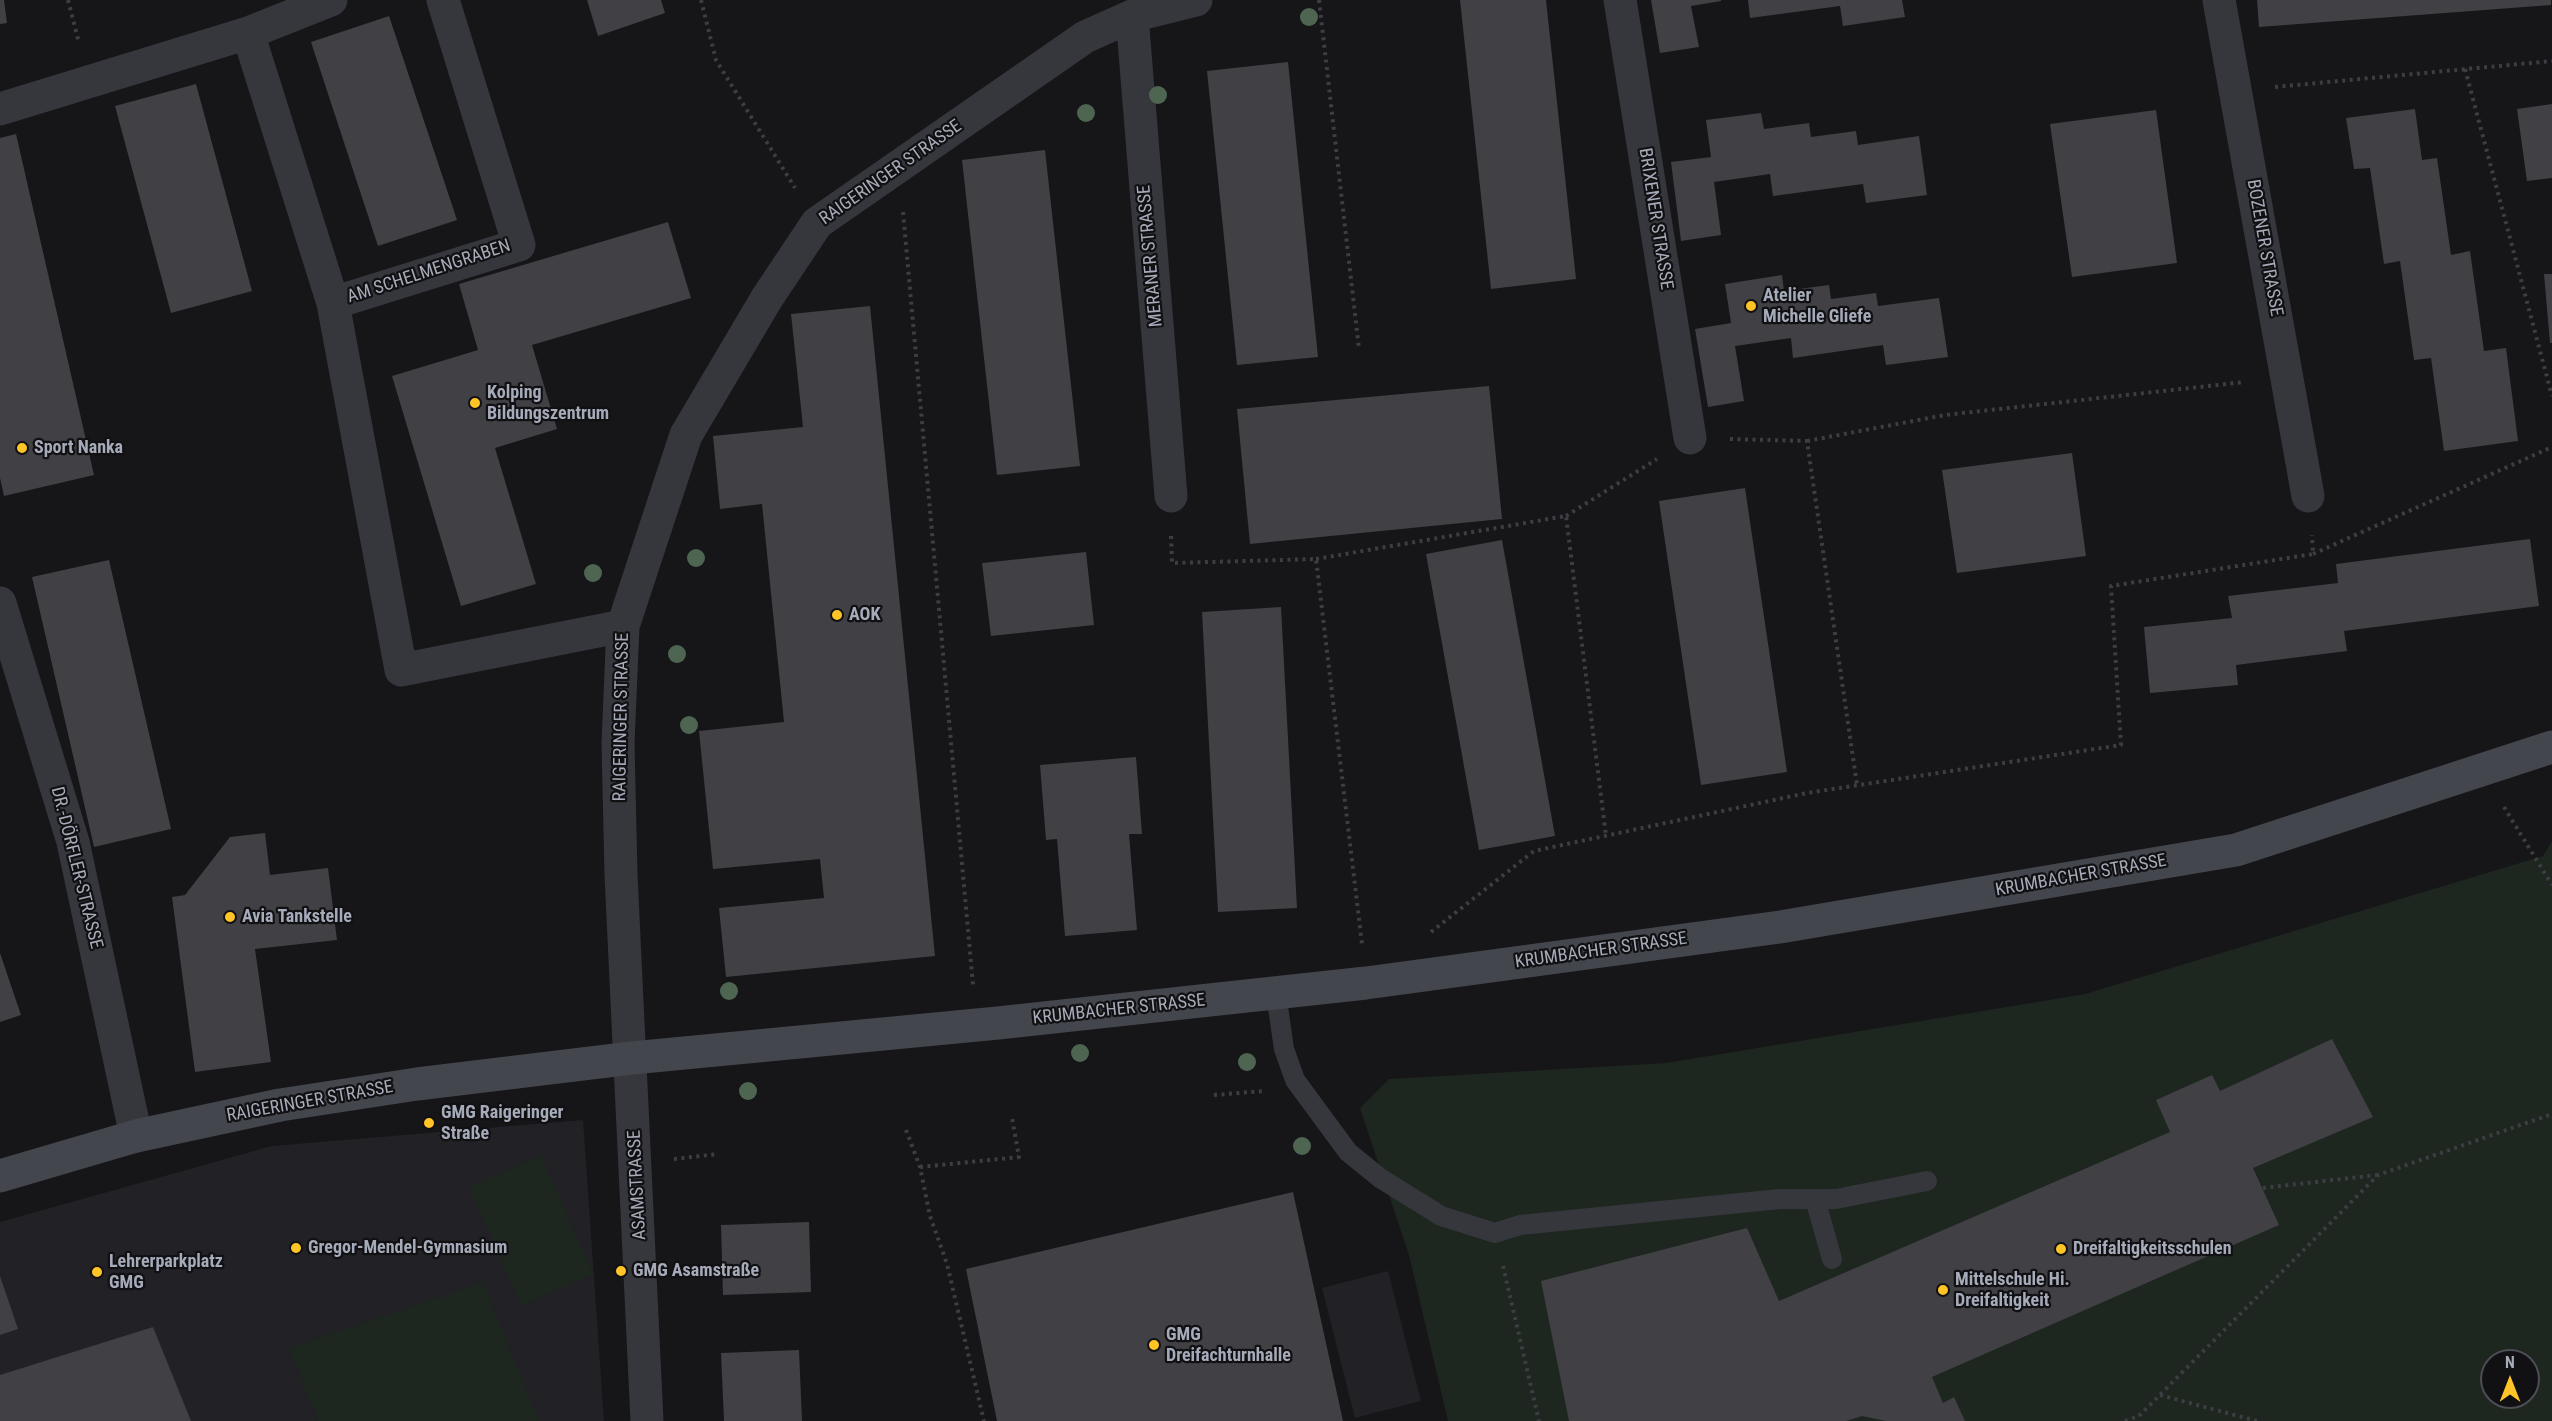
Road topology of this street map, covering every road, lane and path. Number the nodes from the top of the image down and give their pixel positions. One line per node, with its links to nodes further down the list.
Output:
1 (331, 0): 9 (street)
2 (443, 0): 16 (street, AM SCHELMENGRABEN)
3 (701, 0): 15 (path)
4 (1196, 0): 8 (street, RAIGERINGER STRASSE)
5 (1319, 0): 17 (path)
6 (1620, 0): 20 (street, BRIXENER STRASSE)
7 (2219, 0): 12 (street, BOZENER STRASSE)
8 (1132, 16): 14 (street, RAIGERINGER STRASSE); 23 (street, MERANER STRASSE)
9 (248, 33): 13 (street); 16 (street, AM SCHELMENGRABEN)
10 (2552, 61): 11 (path)
11 (2465, 69): 12 (path); 19 (path)
12 (2236, 91): 18 (street, BOZENER STRASSE)
13 (0, 109)
14 (899, 167): 15 (street, RAIGERINGER STRASSE); 38 (path)
15 (817, 223): 29 (street, RAIGERINGER STRASSE)
16 (333, 303): 29 (street)
17 (1359, 349)
18 (2287, 377): 21 (path); 24 (street, BOZENER STRASSE)
19 (2552, 396)
20 (1690, 438): 21 (path); 25 (path)
21 (1806, 441): 32 (path)
22 (2552, 447): 26 (path)
23 (1171, 496): 27 (path)
24 (2308, 496): 26 (path)
25 (1566, 516): 27 (path); 33 (path)
26 (2313, 554): 32 (path)
27 (1316, 559): 36 (path)
28 (0, 603): 45 (street, DR.-DÖRFLER-STRASSE)
29 (623, 626): 39 (street, RAIGERINGER STRASSE)
30 (2552, 747): 31 (main road, KRUMBACHER STRASSE)
31 (2481, 770): 34 (path); 36 (main road, KRUMBACHER STRASSE)
32 (1857, 786): 33 (path)
33 (1606, 836): 35 (path)
34 (2552, 885)
35 (1422, 939)
36 (1366, 983): 37 (main road, KRUMBACHER STRASSE)
37 (1276, 993): 38 (main road, KRUMBACHER STRASSE); 40 (lane)
38 (977, 1025): 39 (main road, KRUMBACHER STRASSE)
39 (632, 1058): 45 (main road, RAIGERINGER STRASSE); 55 (street, ASAMSTRASSE)
40 (1300, 1088): 41 (path); 52 (lane)
41 (1214, 1095)
42 (2552, 1114): 47 (path)
43 (1012, 1118): 46 (path)
44 (906, 1130): 46 (path)
45 (136, 1136): 48 (main road, RAIGERINGER STRASSE)
46 (920, 1167): 56 (path)
47 (2378, 1175): 50 (path); 54 (path)
48 (0, 1176)
49 (1927, 1181): 51 (lane)
50 (2263, 1188)
51 (1815, 1199): 52 (lane); 53 (lane)
52 (1495, 1233): 57 (path)
53 (1832, 1259)
54 (2159, 1395): 58 (path); 59 (path)
55 (647, 1421)
56 (984, 1421)
57 (1539, 1421)
58 (2125, 1421)
59 (2256, 1421)

